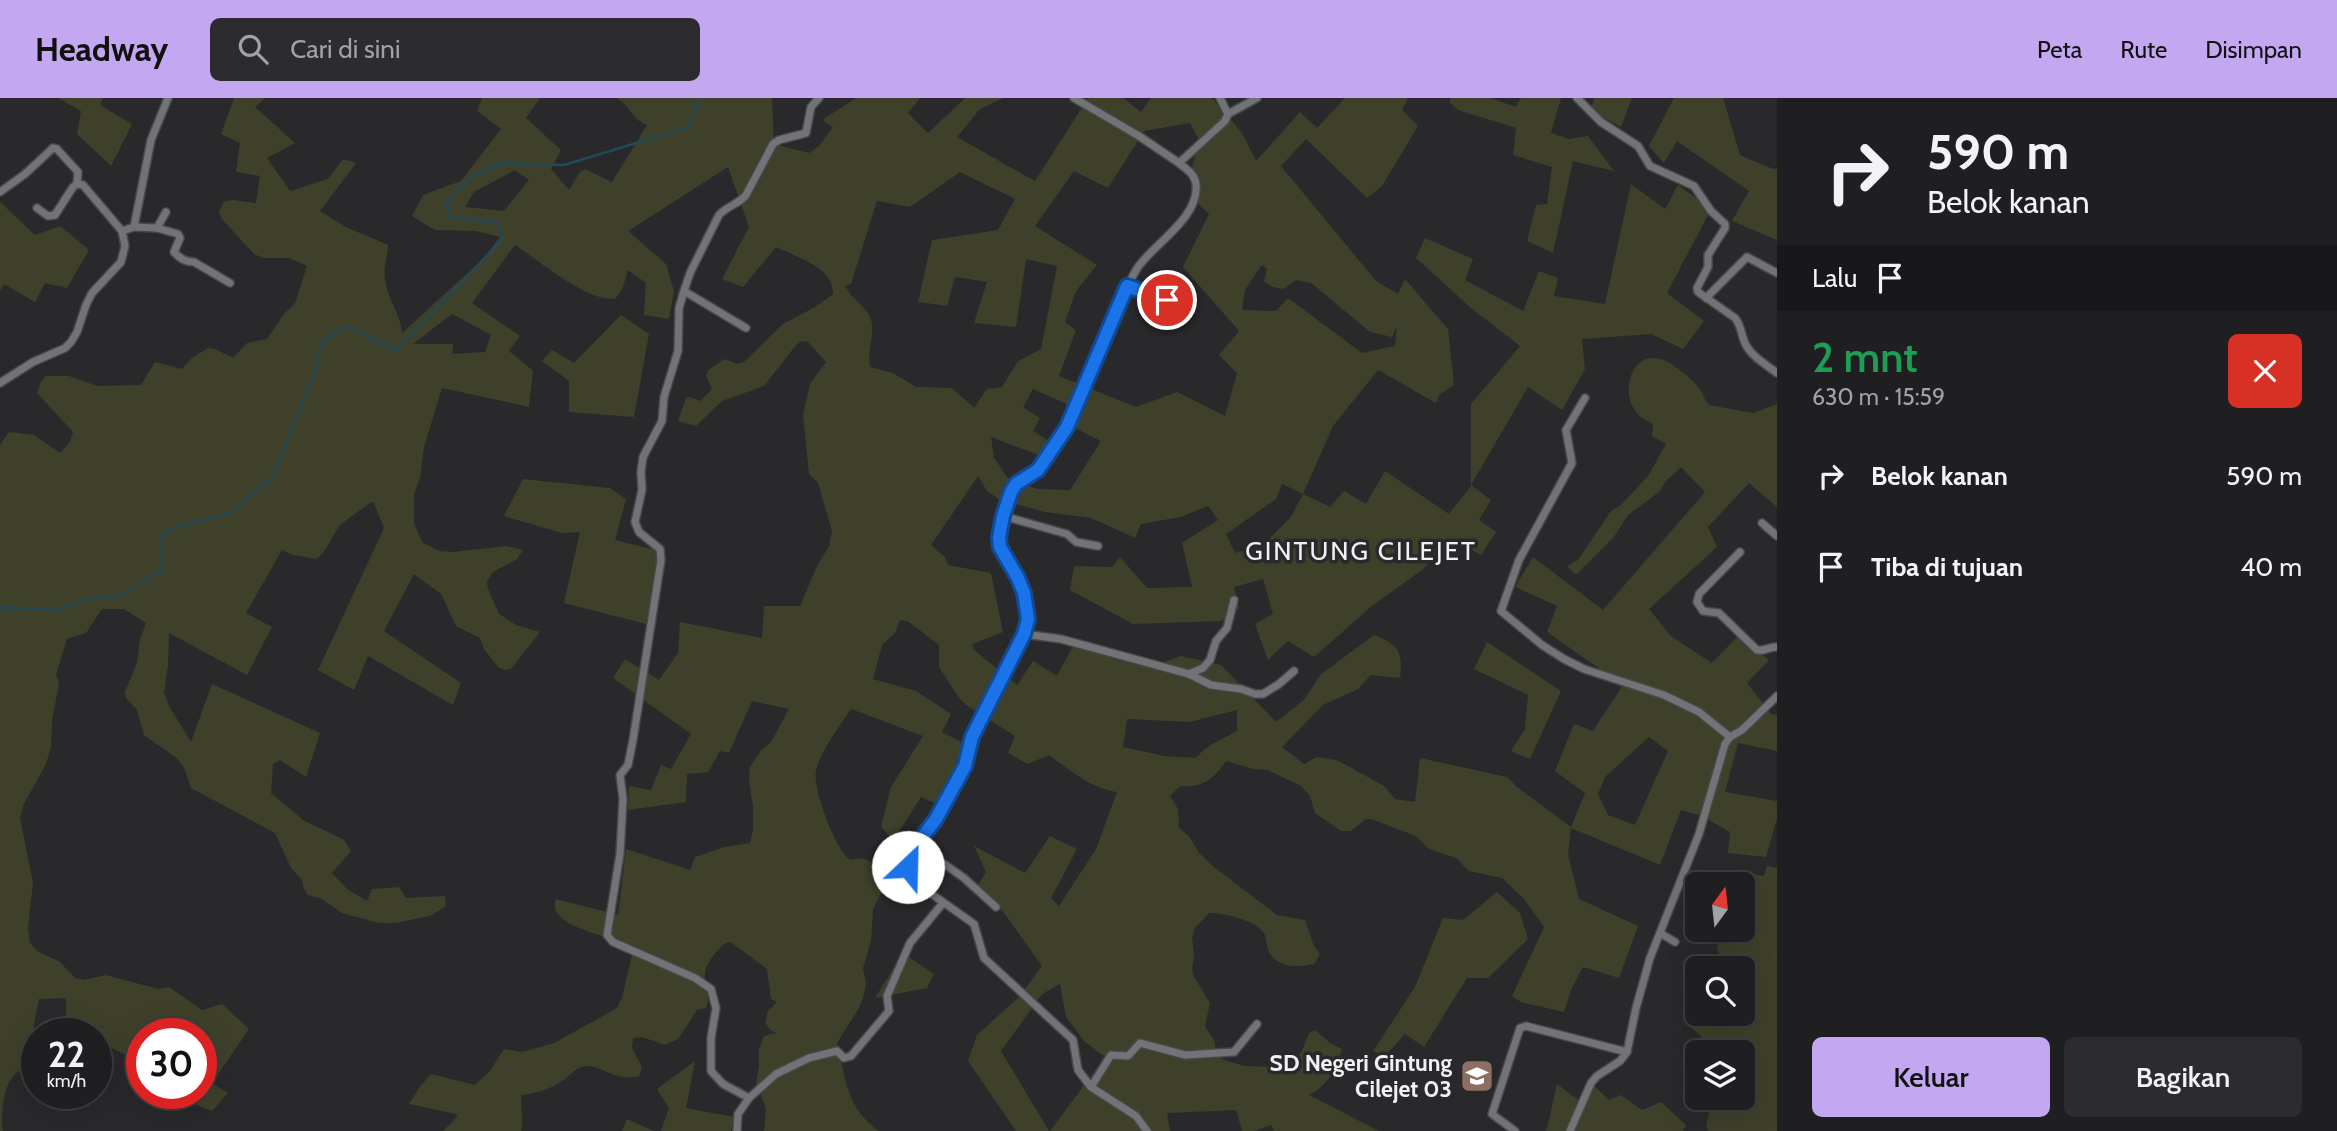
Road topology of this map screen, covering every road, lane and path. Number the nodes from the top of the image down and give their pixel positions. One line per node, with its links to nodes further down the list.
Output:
1 (168, 98): 13 (street)
2 (819, 98): 19 (street)
3 (1074, 98): 8 (street)
4 (1220, 98): 7 (street)
5 (1257, 98): 7 (street)
6 (1577, 98): 20 (street)
7 (1228, 114): 8 (street)
8 (1179, 163): 18 (street)
9 (78, 184): 10 (street); 11 (street); 15 (street)
10 (0, 192)
11 (37, 208)
12 (166, 212): 14 (street)
13 (134, 227): 14 (street); 15 (street)
14 (158, 228): 17 (street)
15 (122, 231): 24 (street)
16 (1777, 273): 20 (street)
17 (230, 283)
18 (1127, 286): 21 (street); 26 (street)
19 (684, 291): 22 (street); 46 (street)
20 (1706, 298): 23 (street)
21 (1167, 300)
22 (746, 328)
23 (1777, 373)
24 (0, 383)
25 (1585, 398): 37 (street)
26 (1003, 516): 29 (street); 32 (street)
27 (1762, 523): 28 (street)
28 (1777, 536)
29 (1098, 546)
30 (1740, 552): 33 (street)
31 (1234, 600): 35 (street)
32 (1024, 634): 35 (street); 38 (street)
33 (1777, 647)
34 (1294, 671): 35 (street)
35 (1189, 674)
36 (1777, 696): 37 (street)
37 (1730, 737): 41 (street)
38 (916, 844): 39 (street); 40 (street)
39 (943, 903): 45 (street); 46 (street)
40 (996, 907)
41 (1660, 933): 42 (street); 44 (street)
42 (1675, 942)
43 (1257, 1024): 45 (street)
44 (1627, 1052): 49 (street); 50 (street)
45 (1091, 1087): 48 (street)
46 (750, 1098): 47 (street)
47 (737, 1131)
48 (1147, 1131)
49 (1515, 1131)
50 (1570, 1131)

